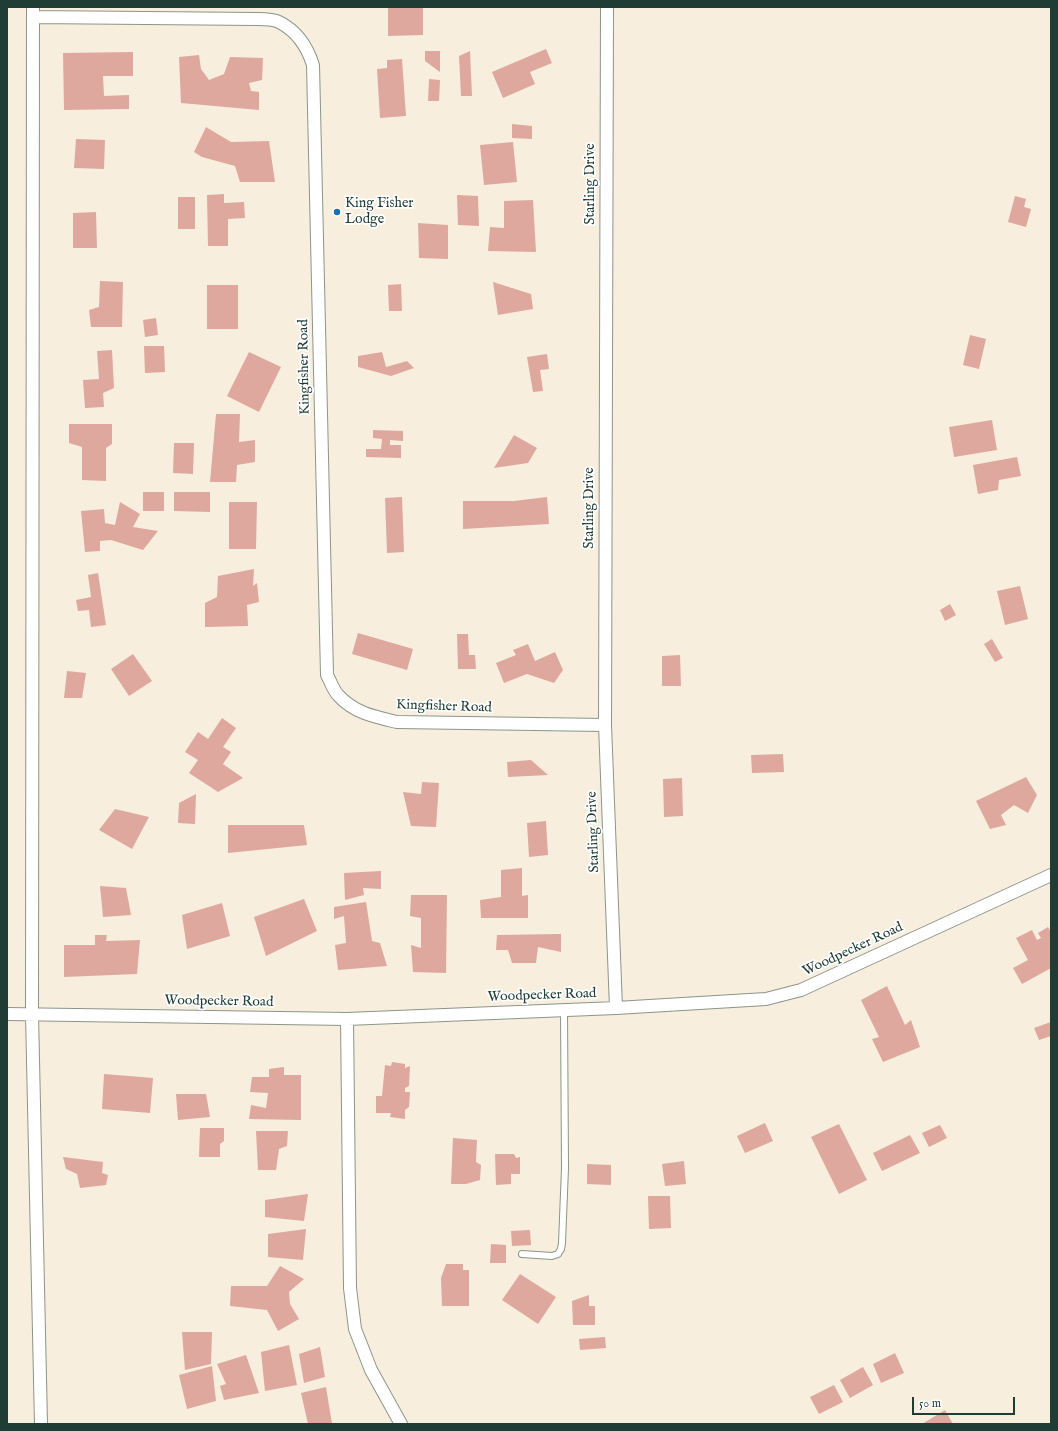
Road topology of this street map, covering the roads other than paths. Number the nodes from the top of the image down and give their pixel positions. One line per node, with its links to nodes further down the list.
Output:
1 (607, 7): 3 (street, Starling Drive)
2 (33, 12): 3 (street, Kingfisher Road); 8 (street)
3 (605, 725): 5 (street, Starling Drive)
4 (1051, 875): 5 (street, Woodpecker Road)
5 (616, 1008): 6 (street, Woodpecker Road)
6 (564, 1010): 9 (street, Woodpecker Road); 10 (lane)
7 (7, 1014): 8 (street, Woodpecker Road)
8 (32, 1014): 9 (street, Woodpecker Road); 11 (street)
9 (347, 1020): 12 (street)
10 (522, 1254)
11 (41, 1424)
12 (401, 1424)

